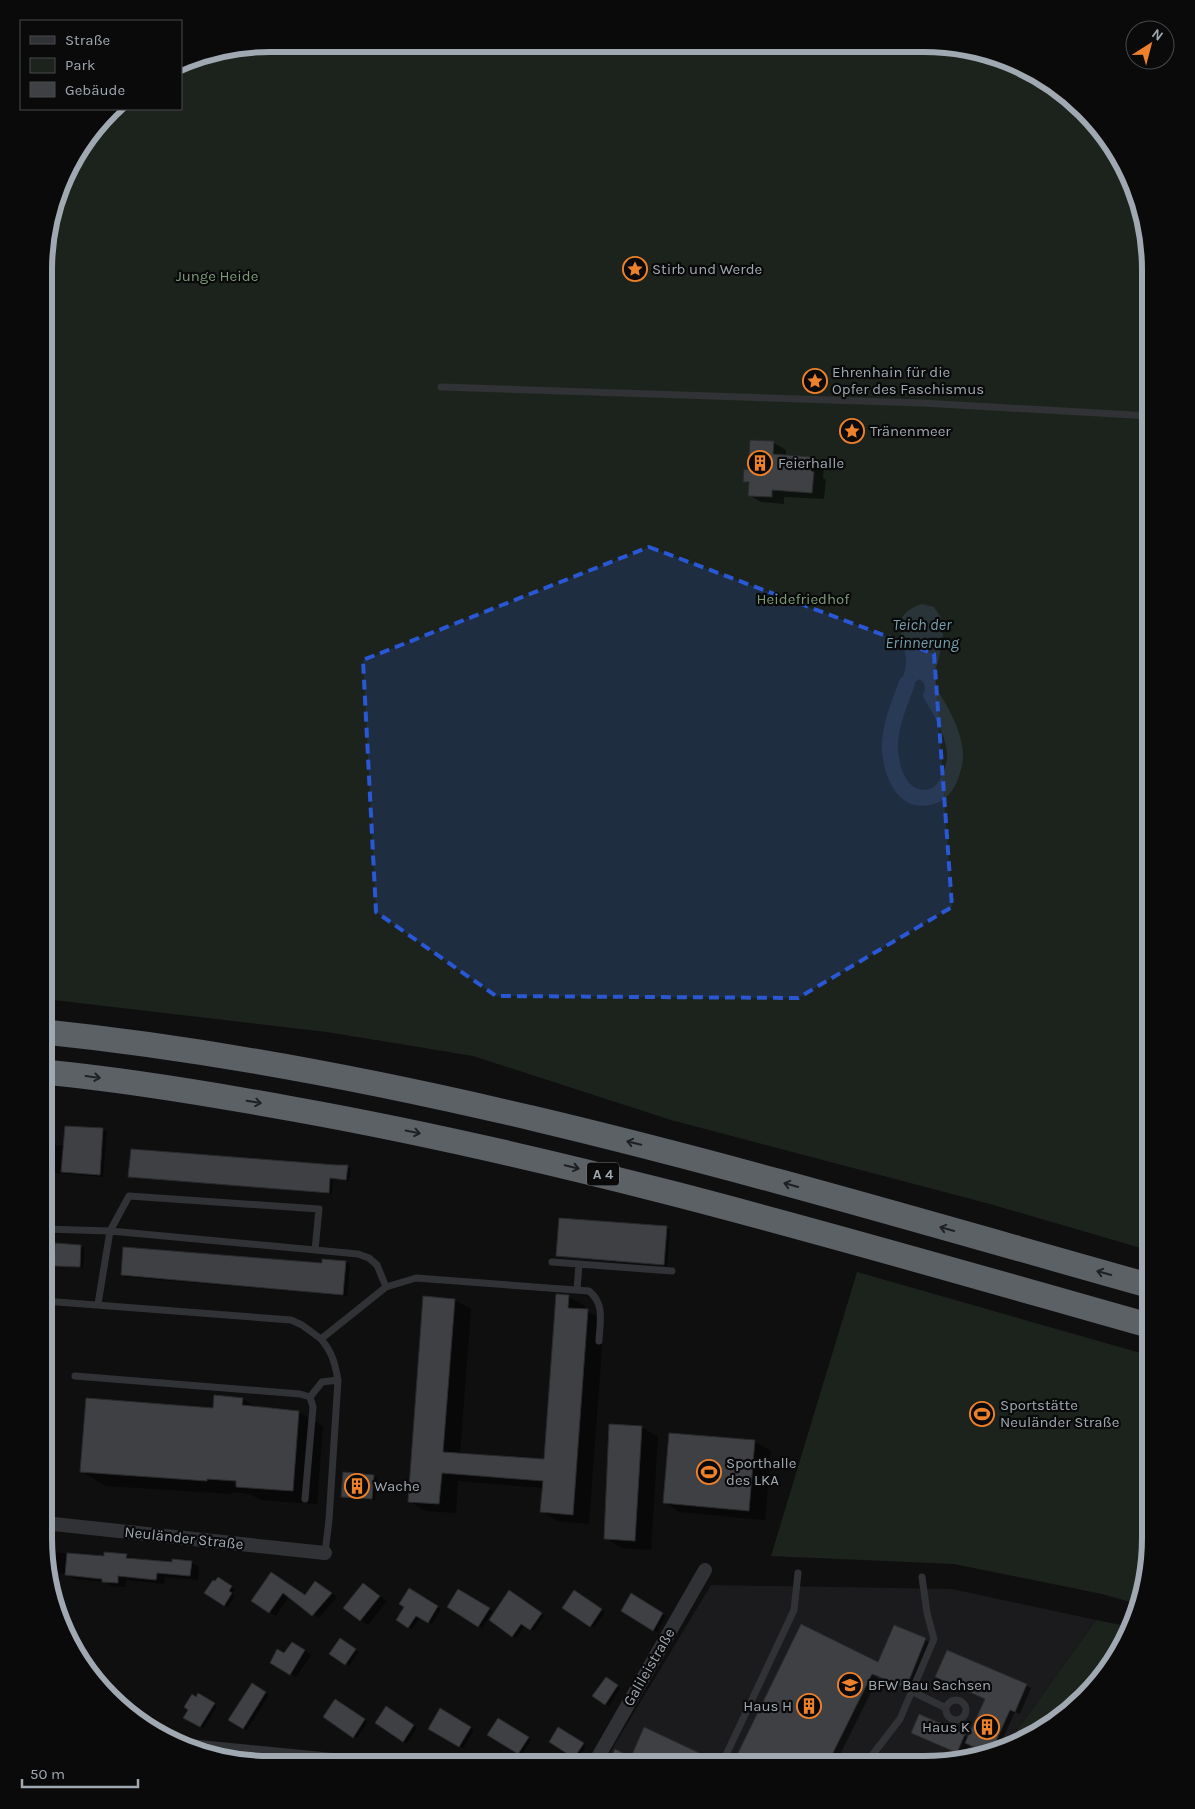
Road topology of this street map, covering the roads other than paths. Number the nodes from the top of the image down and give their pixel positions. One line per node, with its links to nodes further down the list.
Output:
1 (440, 387): 2 (lane)
2 (1142, 415)
3 (52, 1033): 11 (highway, A 4, one-way to 3)
4 (52, 1073): 16 (highway, A 4, one-way to 16)
5 (52, 1229): 6 (lane)
6 (110, 1231): 7 (lane); 7 (lane); 15 (lane)
7 (315, 1250): 12 (lane)
8 (552, 1262): 9 (lane)
9 (579, 1264): 10 (lane); 13 (lane)
10 (672, 1271)
11 (1142, 1283)
12 (386, 1287): 13 (lane); 17 (lane)
13 (577, 1290): 18 (lane)
14 (52, 1301): 15 (lane)
15 (98, 1304): 17 (lane)
16 (1142, 1323)
17 (321, 1339): 20 (lane)
18 (599, 1341)
19 (75, 1376): 21 (lane)
20 (338, 1380): 21 (lane); 24 (lane)
21 (310, 1397): 22 (lane)
22 (306, 1500)
23 (52, 1524): 24 (street, Neuländer Straße)
24 (325, 1553)
25 (705, 1570): 32 (street, Galileistraße)
26 (798, 1573): 33 (lane)
27 (922, 1577): 28 (lane)
28 (912, 1691): 29 (lane); 34 (lane)
29 (946, 1708)
30 (211, 1748): 31 (street)
31 (293, 1756)
32 (599, 1756)
33 (728, 1756)
34 (872, 1756)

